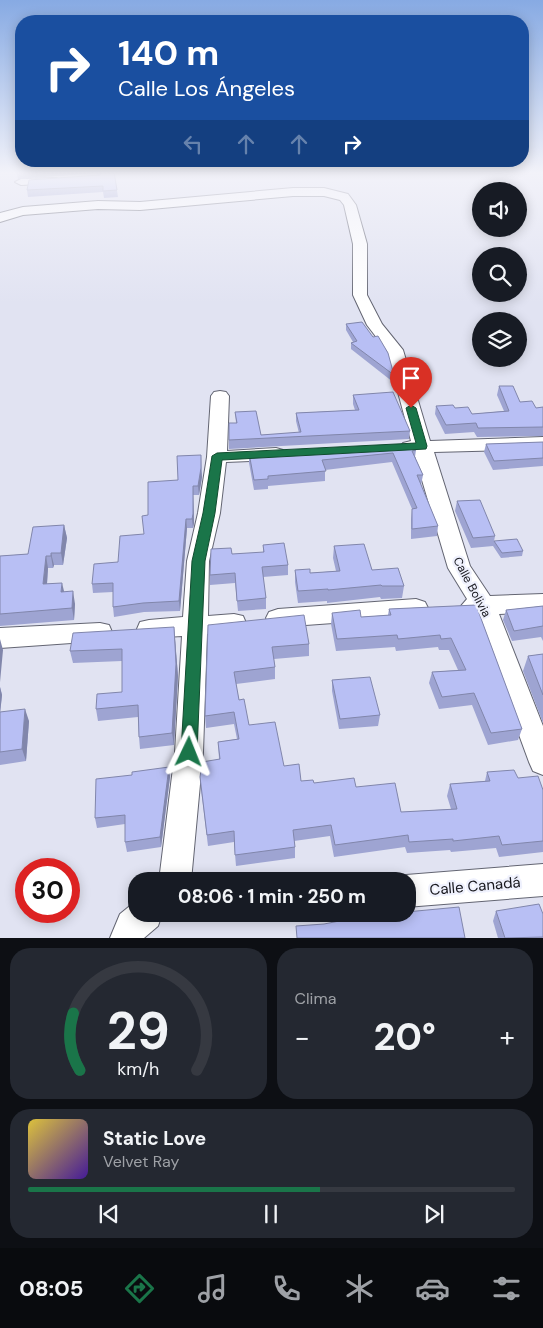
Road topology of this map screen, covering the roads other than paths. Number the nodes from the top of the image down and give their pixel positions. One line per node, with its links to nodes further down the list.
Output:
1 (353, 216): 4 (street, Calle Bolivia)
2 (220, 396): 7 (street)
3 (543, 443): 4 (street)
4 (422, 446): 5 (street); 9 (street, Calle Bolivia)
5 (393, 448)
6 (295, 453): 7 (street)
7 (217, 456): 10 (street)
8 (543, 603): 9 (street)
9 (484, 606): 10 (street); 12 (street, Calle Bolivia)
10 (194, 627): 11 (street); 13 (street)
11 (0, 638)
12 (543, 762)
13 (176, 872)
14 (543, 880): 15 (street, Calle Canadá)
15 (416, 890)
16 (137, 922): 17 (street)
17 (127, 938)

